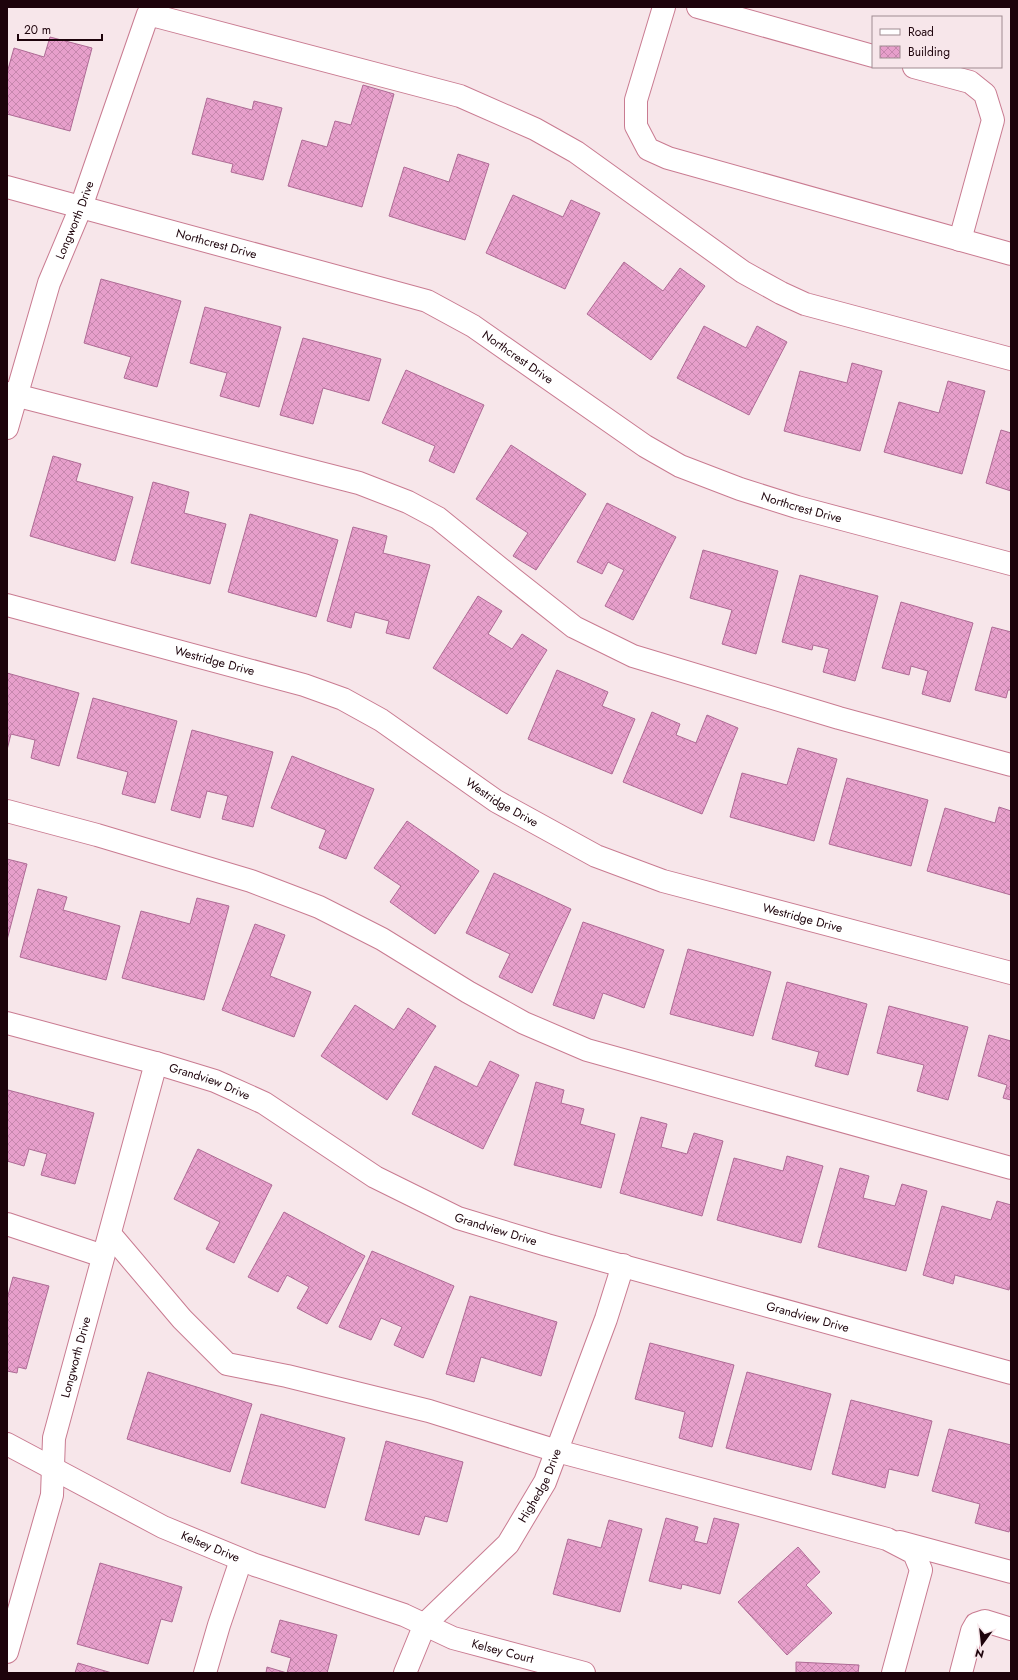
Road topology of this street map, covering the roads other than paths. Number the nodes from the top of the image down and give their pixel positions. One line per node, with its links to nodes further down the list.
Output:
1 (664, 7): 7 (street)
2 (698, 7): 3 (street)
3 (872, 56)
4 (918, 68): 7 (street)
5 (7, 187): 6 (street, Northcrest Drive)
6 (81, 208): 9 (street, Longworth Drive); 10 (street, Longworth Drive); 12 (street, Northcrest Drive)
7 (960, 240): 8 (street)
8 (1011, 254)
9 (1011, 359)
10 (12, 394): 11 (street, Longworth Drive); 14 (street)
11 (7, 428)
12 (1011, 564)
13 (7, 605): 16 (street, Westridge Drive)
14 (1011, 765)
15 (7, 811): 19 (street)
16 (1011, 973)
17 (7, 1023): 18 (street, Grandview Drive)
18 (156, 1063): 21 (street, Longworth Drive); 23 (street, Grandview Drive)
19 (1011, 1168)
20 (7, 1224): 22 (street)
21 (110, 1234): 22 (street, Longworth Drive); 26 (street)
22 (103, 1256): 27 (street, Longworth Drive)
23 (623, 1266): 24 (street, Grandview Drive); 26 (street, Highedge Drive)
24 (1011, 1373)
25 (7, 1444): 27 (street, Kelsey Drive)
26 (557, 1451): 28 (street); 31 (street, Highedge Drive)
27 (54, 1468): 29 (street, Kelsey Drive); 33 (street, Longworth Drive)
28 (887, 1539): 30 (street); 37 (street)
29 (241, 1560): 31 (street, Kelsey Drive); 34 (street)
30 (1011, 1572)
31 (425, 1624): 35 (street, Highedge Drive); 36 (street, Kelsey Court)
32 (1011, 1629): 38 (street)
33 (7, 1652)
34 (205, 1673)
35 (405, 1673)
36 (584, 1673)
37 (893, 1673)
38 (961, 1673)

